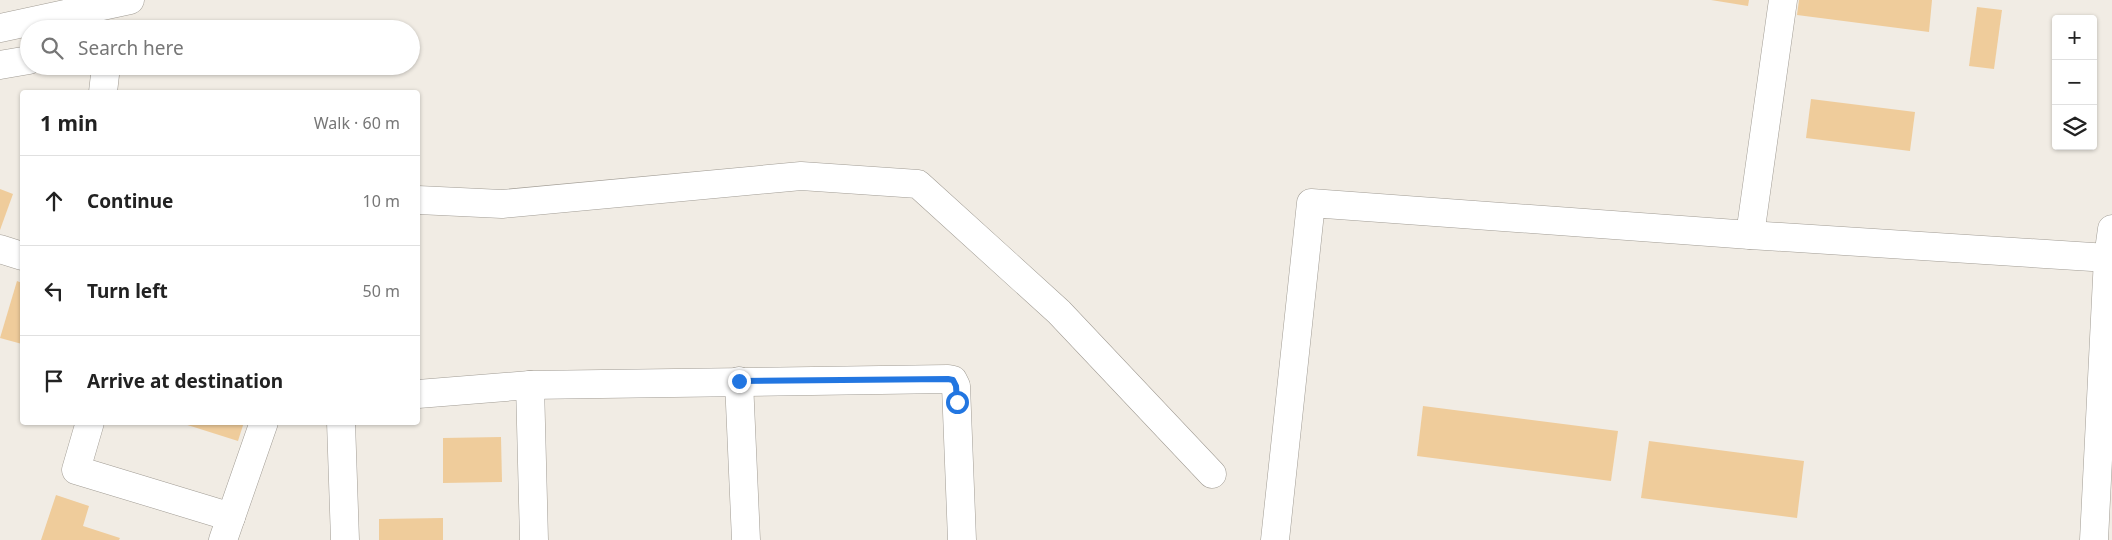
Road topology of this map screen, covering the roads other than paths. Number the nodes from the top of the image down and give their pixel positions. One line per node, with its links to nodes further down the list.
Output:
1 (130, 0): 3 (street)
2 (1782, 0): 10 (street)
3 (37, 20)
4 (20, 24): 5 (street)
5 (0, 28)
6 (105, 75): 7 (street)
7 (103, 90)
8 (420, 200): 20 (street)
9 (2112, 229): 13 (street)
10 (1750, 236): 13 (street); 26 (street)
11 (0, 249): 12 (street)
12 (20, 255)
13 (2108, 258): 27 (street)
14 (739, 381): 15 (street); 24 (street); 25 (street)
15 (530, 385): 16 (street); 23 (street)
16 (420, 394)
17 (89, 425): 21 (street)
18 (263, 425): 21 (street)
19 (341, 425): 22 (street)
20 (1212, 474)
21 (227, 529)
22 (345, 540)
23 (534, 540)
24 (746, 540)
25 (962, 540)
26 (1275, 540)
27 (2094, 540)

